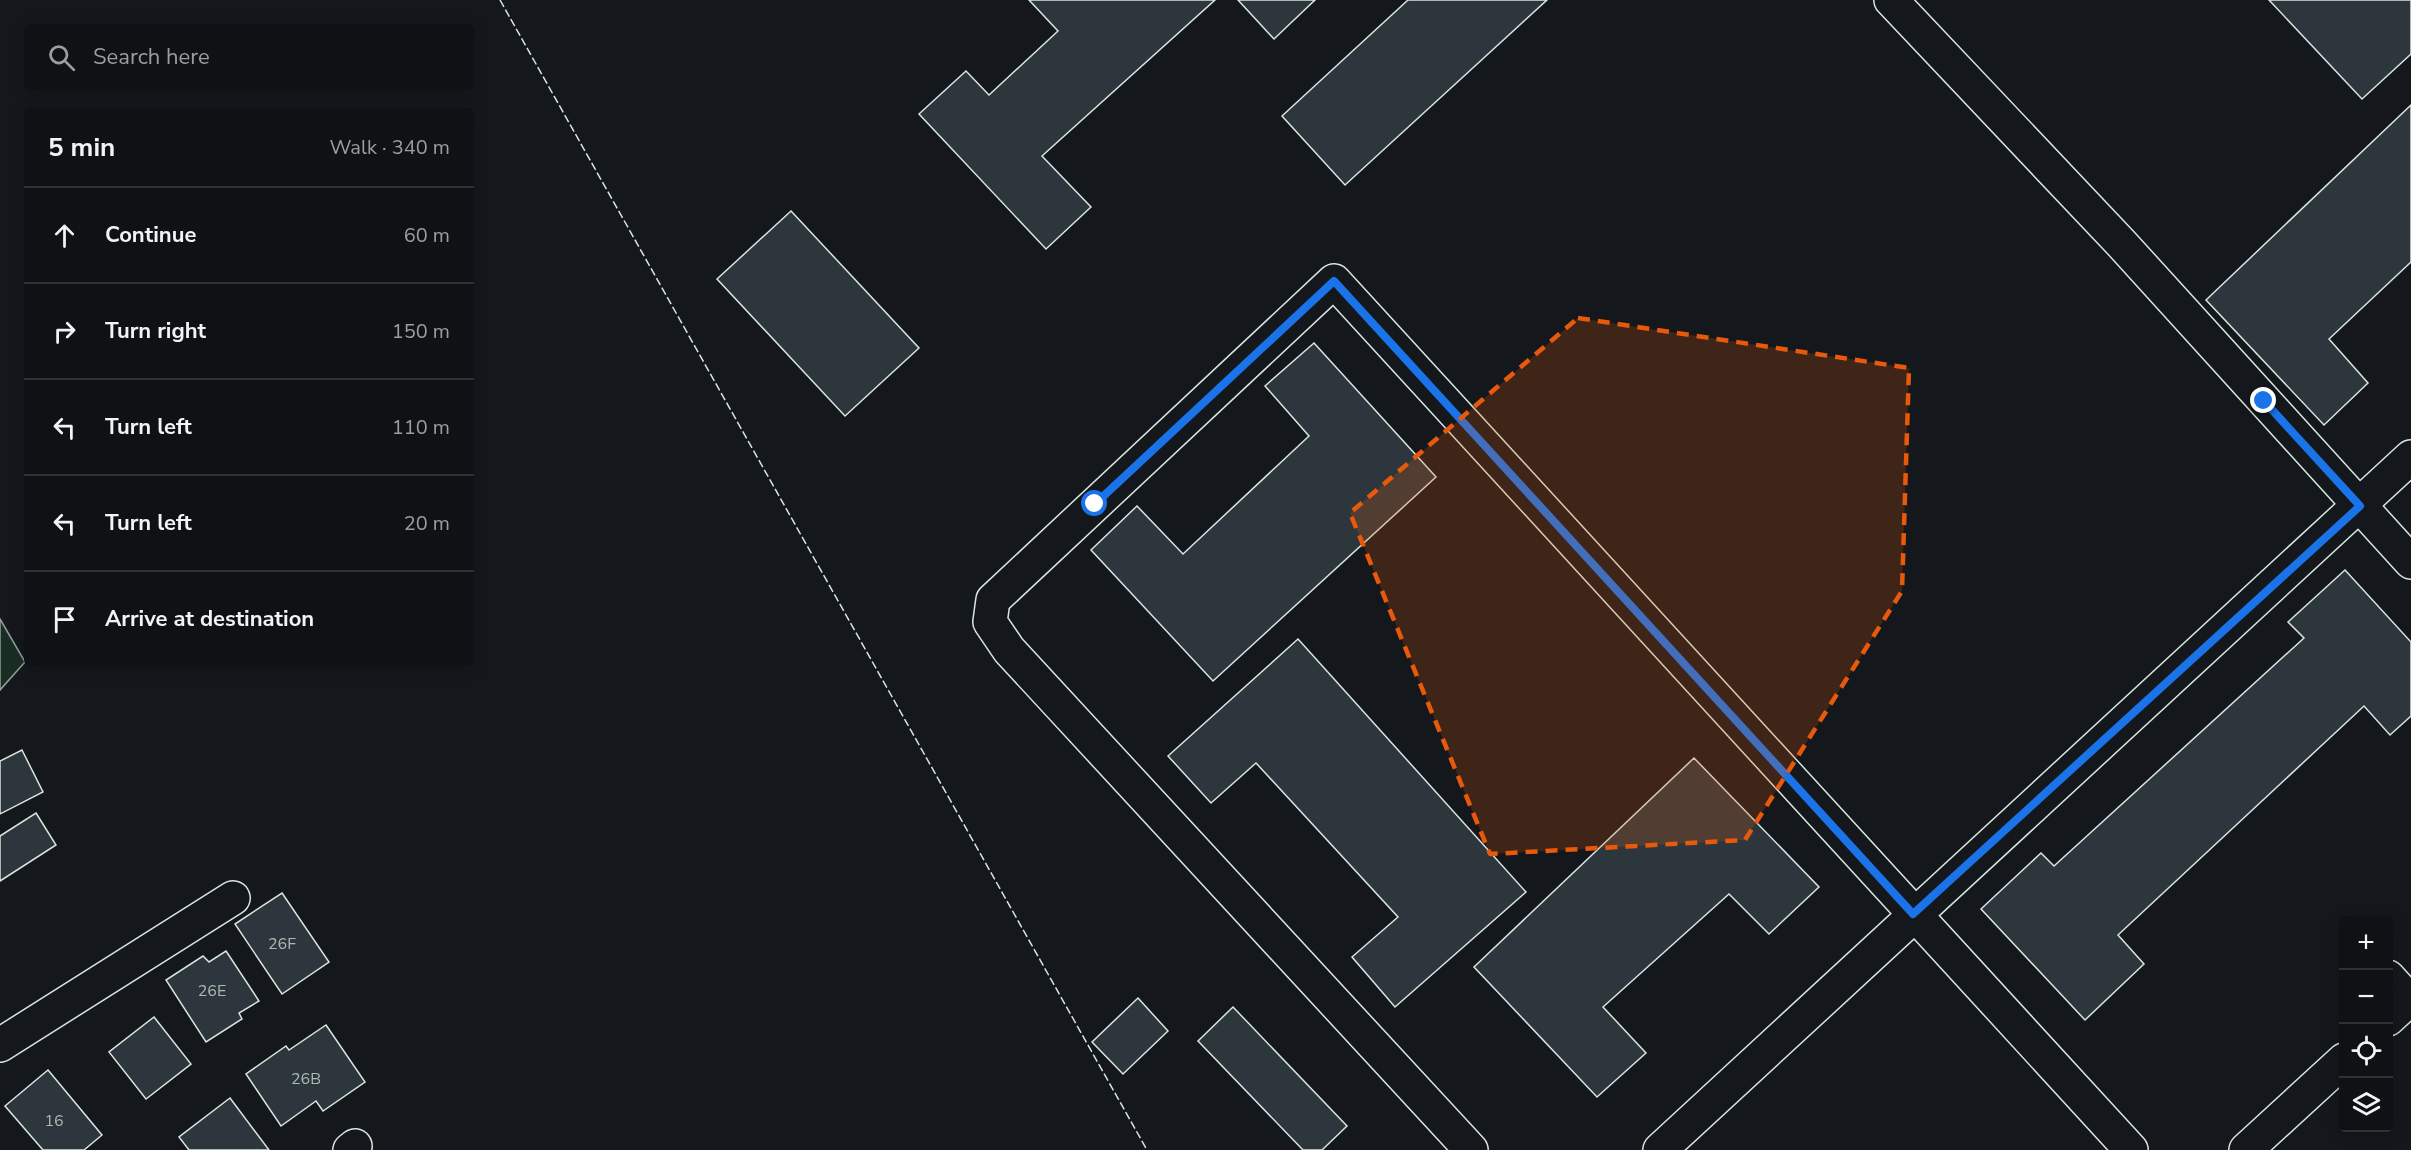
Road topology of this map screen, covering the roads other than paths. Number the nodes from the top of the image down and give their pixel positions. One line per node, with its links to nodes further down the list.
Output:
1 (1891, 0): 3 (lane)
2 (2411, 457): 3 (lane)
3 (2360, 506): 4 (lane); 6 (lane)
4 (2411, 562)
5 (233, 898): 7 (lane)
6 (1913, 914): 9 (lane); 10 (lane); 11 (lane)
7 (0, 1045)
8 (2339, 1064): 12 (lane)
9 (1471, 1150)
10 (1659, 1150)
11 (2131, 1150)
12 (2246, 1150)

